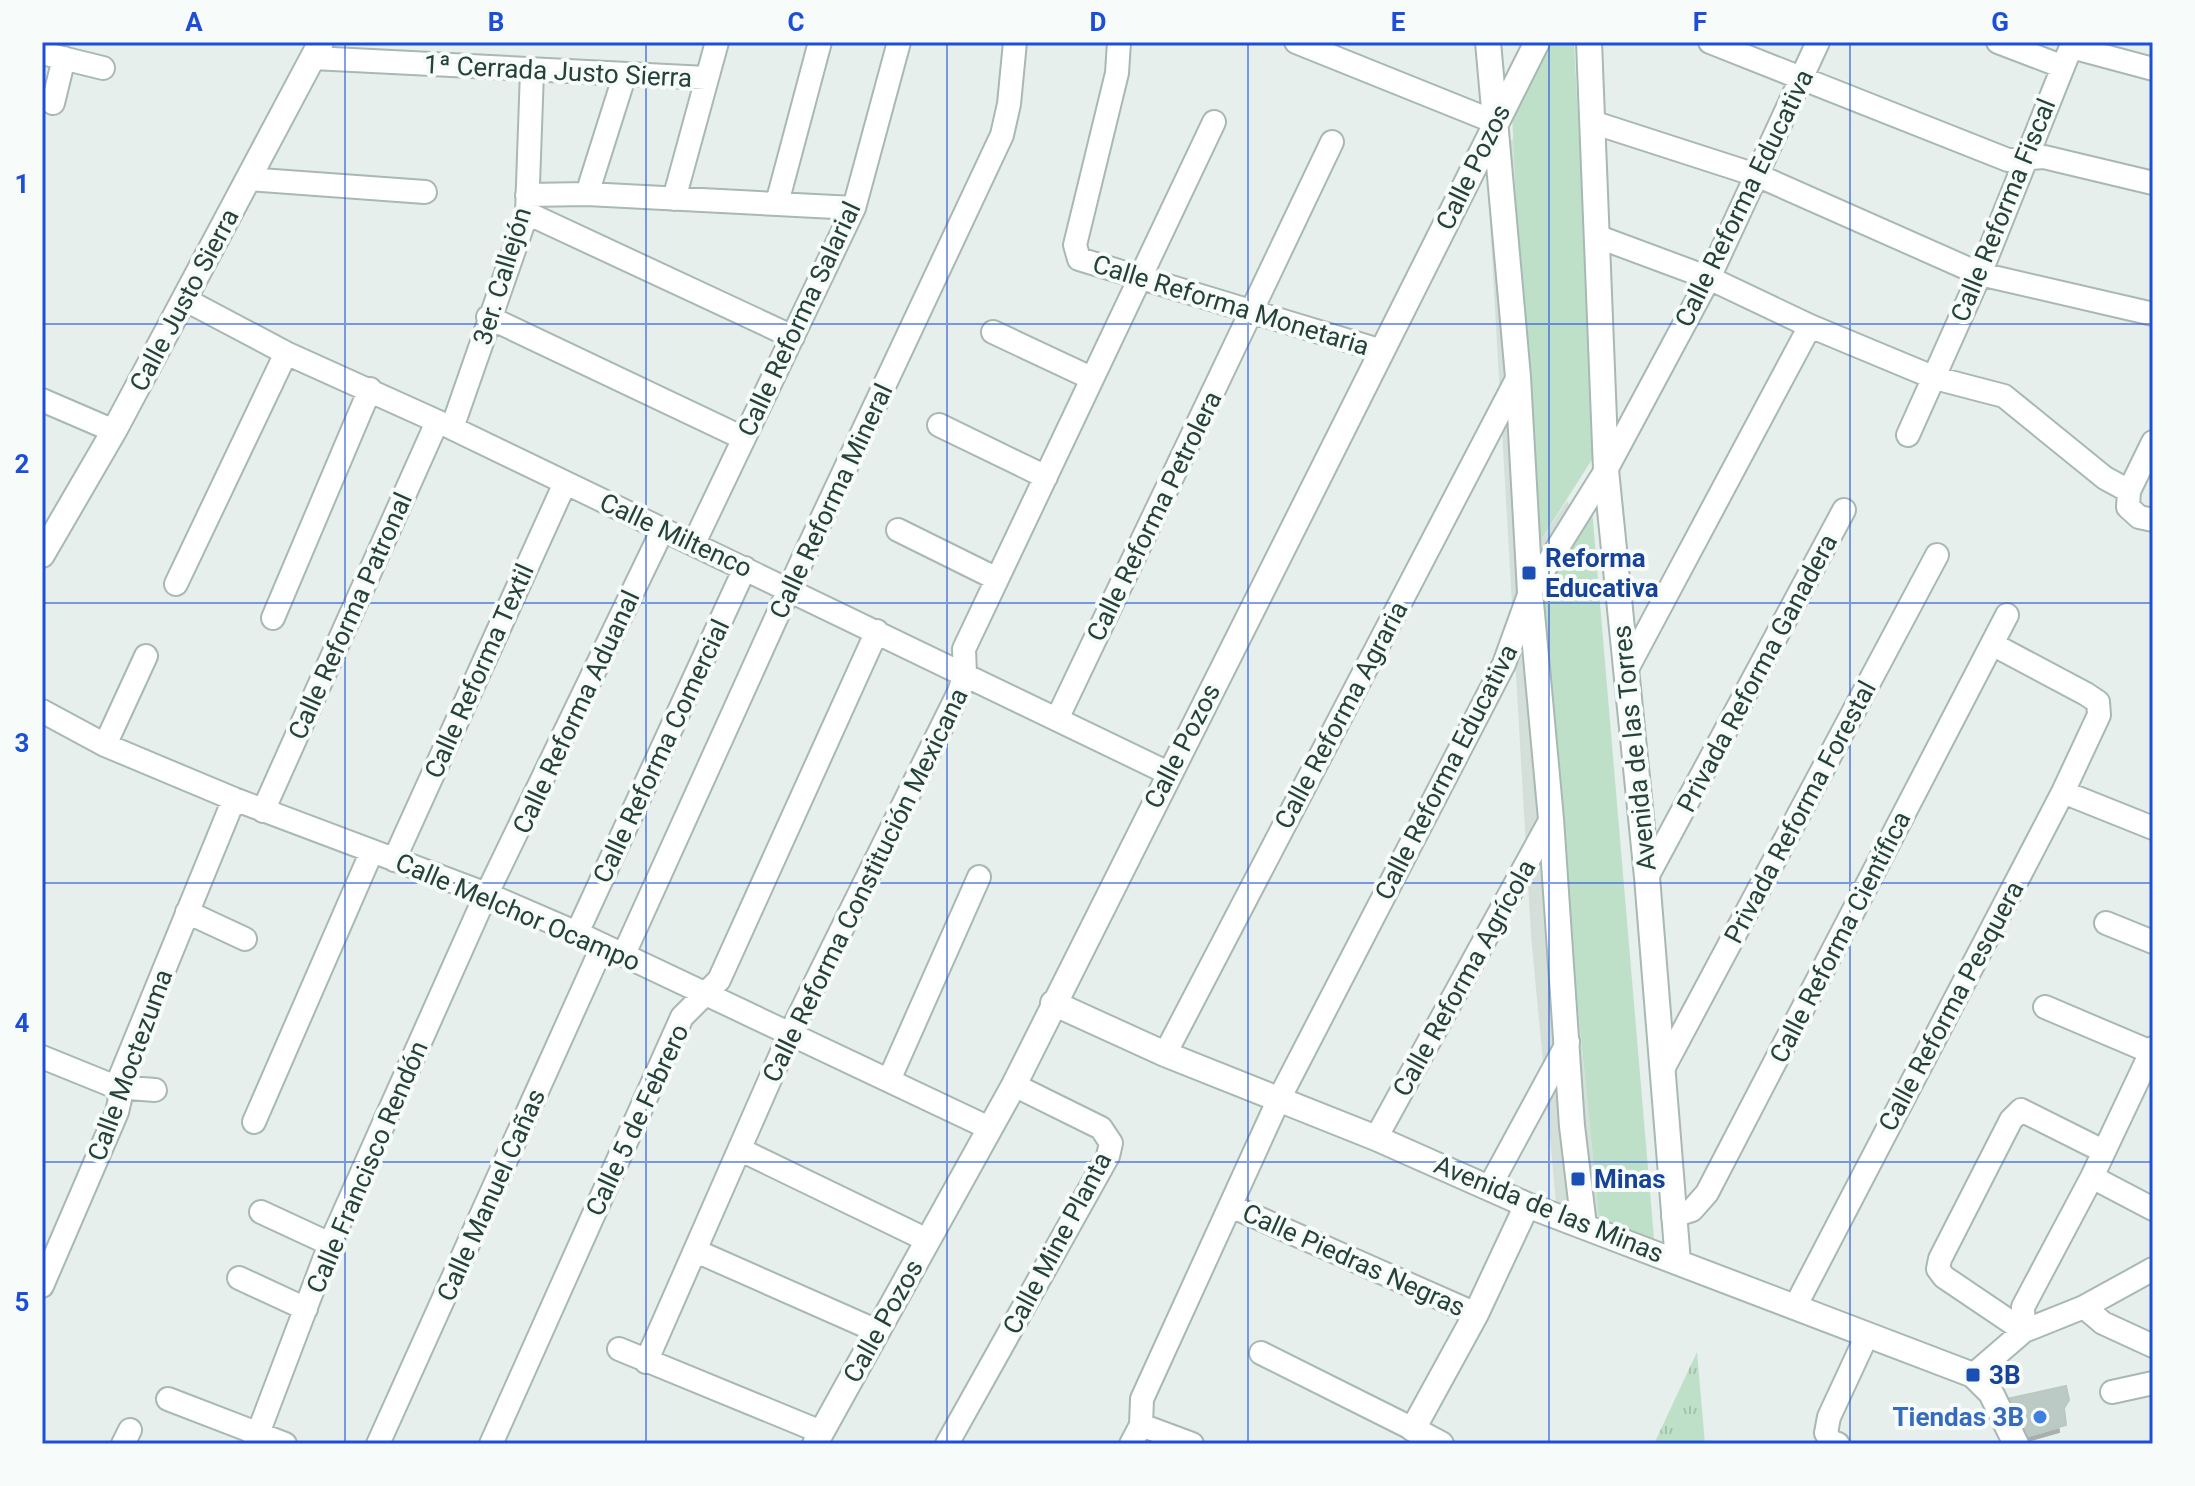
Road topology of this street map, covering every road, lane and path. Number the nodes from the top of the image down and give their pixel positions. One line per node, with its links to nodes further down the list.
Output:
1 (717, 42): 21 (street)
2 (820, 42): 35 (street)
3 (899, 42): 37 (street, Calle Reforma Salarial)
4 (1015, 42): 77 (street, Calle Reforma Mineral)
5 (1119, 42): 41 (street, Calle Reforma Monetaria)
6 (1296, 42): 25 (street)
7 (1488, 42): 25 (street)
8 (1537, 42): 25 (street, Calle Pozos)
9 (1589, 42): 26 (street, Avenida de las Torres)
10 (1710, 42): 22 (street)
11 (1818, 42): 22 (street, Calle Reforma Educativa)
12 (1998, 42): 14 (street)
13 (317, 50): 19 (street, 1ª Cerrada Justo Sierra); 30 (street, Calle Justo Sierra)
14 (2068, 51): 18 (street); 28 (street, Calle Reforma Fiscal)
15 (42, 53): 16 (street)
16 (64, 58): 17 (street); 23 (street)
17 (103, 68)
18 (2153, 69)
19 (532, 71): 20 (street, 1ª Cerrada Justo Sierra); 36 (street, 3er. Callejón)
20 (625, 74): 21 (street, 1ª Cerrada Justo Sierra); 33 (street)
21 (707, 78): 34 (street)
22 (1804, 78): 28 (street); 29 (street, Calle Reforma Educativa)
23 (53, 103)
24 (1214, 122): 41 (street, Calle Reforma Constitución Mexicana)
25 (1495, 122): 49 (street, Calle Pozos); 51 (street)
26 (1592, 122): 29 (street); 38 (street, Avenida de las Torres)
27 (1332, 142): 43 (street, Calle Reforma Petrolera)
28 (2023, 161): 31 (street); 39 (street, Calle Reforma Fiscal)
29 (1759, 176): 39 (street); 40 (street, Calle Reforma Educativa)
30 (248, 179): 32 (street); 42 (street, Calle Justo Sierra)
31 (2153, 183)
32 (425, 192)
33 (587, 194): 34 (street); 36 (street)
34 (674, 199): 35 (street)
35 (777, 203): 37 (street)
36 (527, 204): 45 (street, 3er. Callejón); 48 (street)
37 (854, 208): 48 (street, Calle Reforma Salarial)
38 (1596, 236): 40 (street); 62 (street, Avenida de las Torres)
39 (1980, 274): 44 (street); 53 (street, Calle Reforma Fiscal)
40 (1709, 278): 46 (street); 62 (street, Calle Reforma Educativa)
41 (1141, 279): 43 (street, Calle Reforma Monetaria); 52 (street, Calle Reforma Constitución Mexicana)
42 (184, 299): 50 (street, Calle Miltenco); 58 (street, Calle Justo Sierra)
43 (1252, 314): 49 (street, Calle Reforma Monetaria); 87 (street, Calle Reforma Petrolera)
44 (2153, 314)
45 (488, 317): 56 (street, 3er. Callejón); 60 (street)
46 (1810, 326): 53 (street); 84 (street)
47 (993, 332): 52 (street)
48 (793, 337): 60 (street, Calle Reforma Salarial)
49 (1382, 351): 89 (street, Calle Pozos)
50 (286, 353): 54 (street, Calle Miltenco); 76 (street)
51 (1518, 377): 78 (street); 112 (street, Calle Reforma Agraria)
52 (1091, 378): 63 (street, Calle Reforma Constitución Mexicana)
53 (1935, 378): 59 (street, Calle Reforma Fiscal); 65 (street)
54 (370, 389): 56 (street, Calle Miltenco); 80 (street)
55 (42, 400): 58 (street)
56 (445, 425): 64 (street, Calle Miltenco); 92 (street, Calle Reforma Patronal)
57 (939, 425): 63 (street)
58 (114, 431): 68 (street, Calle Justo Sierra)
59 (1908, 435)
60 (743, 438): 71 (street, Calle Reforma Salarial)
61 (2153, 442): 65 (street)
62 (1606, 470): 78 (street, Calle Reforma Educativa); 84 (street, Avenida de las Torres)
63 (1046, 477): 75 (street, Calle Reforma Constitución Mexicana)
64 (565, 483): 69 (street, Calle Miltenco); 96 (street, Calle Reforma Textil)
65 (2129, 491): 67 (street)
66 (1844, 510): 98 (street, Privada Reforma Ganadera)
67 (2153, 520)
68 (49, 528): 72 (street, Calle Justo Sierra)
69 (663, 529): 71 (street, Calle Miltenco); 99 (street, Calle Reforma Aduanal)
70 (898, 530): 75 (street)
71 (694, 543): 74 (street, Calle Miltenco)
72 (42, 555)
73 (1937, 555): 114 (street, Privada Reforma Forestal)
74 (745, 568): 77 (street, Calle Miltenco); 102 (street, Calle Reforma Comercial)
75 (997, 579): 85 (street, Calle Reforma Constitución Mexicana)
76 (176, 584)
77 (790, 589): 81 (street, Calle Miltenco); 105 (street, Calle Reforma Mineral)
78 (1530, 592): 93 (street); 119 (street, Calle Reforma Educativa)
79 (2007, 615): 82 (street, Calle Reforma Científica)
80 (273, 618)
81 (877, 631): 85 (street, Calle Miltenco); 106 (street, Calle 5 de Febrero)
82 (1992, 644): 90 (street, Calle Reforma Pesquera); 131 (street, Calle Reforma Científica)
83 (146, 656): 88 (street)
84 (1627, 669): 98 (street, Avenida de las Torres)
85 (965, 674): 87 (street, Calle Miltenco); 109 (street, Calle Reforma Constitución Mexicana)
86 (42, 711): 88 (street, Calle Melchor Ocampo)
87 (1057, 719): 89 (street, Calle Miltenco)
88 (105, 745): 91 (street, Calle Melchor Ocampo)
89 (1168, 773): 107 (street, Calle Pozos)
90 (2063, 792): 94 (street); 140 (street, Calle Reforma Pesquera)
91 (234, 799): 92 (street, Calle Melchor Ocampo); 100 (street, Calle Moctezuma)
92 (263, 811): 95 (street, Calle Melchor Ocampo)
93 (1551, 819): 110 (street); 122 (street, Calle Reforma Agrícola)
94 (2153, 828)
95 (372, 851): 96 (street, Calle Melchor Ocampo); 120 (street)
96 (394, 860): 99 (street, Calle Melchor Ocampo)
97 (979, 877): 115 (street)
98 (1647, 877): 114 (street, Avenida de las Torres)
99 (489, 895): 102 (street, Calle Melchor Ocampo); 134 (street, Calle Francisco Rendón)
100 (187, 912): 103 (street); 117 (street, Calle Moctezuma)
101 (2106, 923): 104 (street)
102 (577, 933): 105 (street, Calle Melchor Ocampo)
103 (245, 939)
104 (2153, 942)
105 (614, 950): 106 (street, Calle Melchor Ocampo); 161 (street, Calle Manuel Cañas)
106 (706, 993): 109 (street, Calle Melchor Ocampo); 162 (street, Calle 5 de Febrero)
107 (1053, 1003): 112 (street, Avenida de las Minas); 116 (street, Calle Pozos)
108 (2045, 1007): 111 (street)
109 (789, 1036): 115 (street, Calle Melchor Ocampo); 123 (street, Calle Reforma Constitución Mexicana)
110 (1568, 1042): 126 (street); 132 (street)
111 (2152, 1052): 124 (street)
112 (1165, 1054): 119 (street, Avenida de las Minas)
113 (42, 1057): 117 (street)
114 (1663, 1069): 131 (street, Avenida de las Torres)
115 (889, 1080): 121 (street, Calle Melchor Ocampo)
116 (1014, 1085): 121 (street, Calle Pozos); 163 (street, Calle Mine Planta)
117 (116, 1087): 118 (street); 139 (street, Calle Moctezuma)
118 (155, 1090)
119 (1278, 1101): 122 (street, Avenida de las Minas); 128 (street, Calle Reforma Educativa)
120 (254, 1122)
121 (989, 1128): 133 (street, Calle Pozos)
122 (1376, 1138): 126 (street, Avenida de las Minas)
123 (741, 1150): 133 (street); 135 (street, Calle Reforma Constitución Mexicana)
124 (2103, 1151): 125 (street); 145 (street)
125 (2092, 1177): 129 (street); 145 (street)
126 (1490, 1186): 127 (street, Avenida de las Minas)
127 (1527, 1205): 132 (street, Avenida de las Minas); 143 (street)
128 (1231, 1206): 143 (street, Calle Piedras Negras); 156 (street, Calle Reforma Educativa)
129 (2153, 1209)
130 (261, 1212): 134 (street)
131 (1673, 1216): 136 (street, Avenida de las Torres)
132 (1584, 1226): 136 (street, Avenida de las Minas)
133 (927, 1240): 144 (street, Calle Pozos)
134 (330, 1244): 142 (street, Calle Francisco Rendón)
135 (696, 1251): 144 (street); 150 (street, Calle Reforma Constitución Mexicana)
136 (1678, 1262): 140 (street, Avenida de las Minas)
137 (2153, 1269): 141 (street)
138 (239, 1278): 142 (street)
139 (42, 1286)
140 (1795, 1307): 146 (street, Avenida de las Minas)
141 (2084, 1307): 145 (street); 147 (street)
142 (306, 1309): 158 (street, Calle Francisco Rendón)
143 (1476, 1314): 155 (street)
144 (877, 1331): 159 (street, Calle Pozos)
145 (2024, 1331): 151 (street)
146 (1867, 1335): 151 (street, Avenida de las Minas); 157 (street)
147 (2153, 1346)
148 (619, 1349): 150 (street)
149 (1261, 1353): 155 (street)
150 (646, 1362): 159 (street)
151 (1973, 1375): 166 (street)
152 (2153, 1383): 153 (street)
153 (2112, 1392)
154 (168, 1399): 158 (street)
155 (1413, 1429): 165 (street)
156 (1136, 1434): 164 (street)
157 (1832, 1438)
158 (256, 1439): 160 (street)
159 (826, 1440)
160 (285, 1444)
161 (378, 1444)
162 (491, 1444)
163 (947, 1444)
164 (1192, 1444)
165 (1441, 1444)
166 (2016, 1444)

